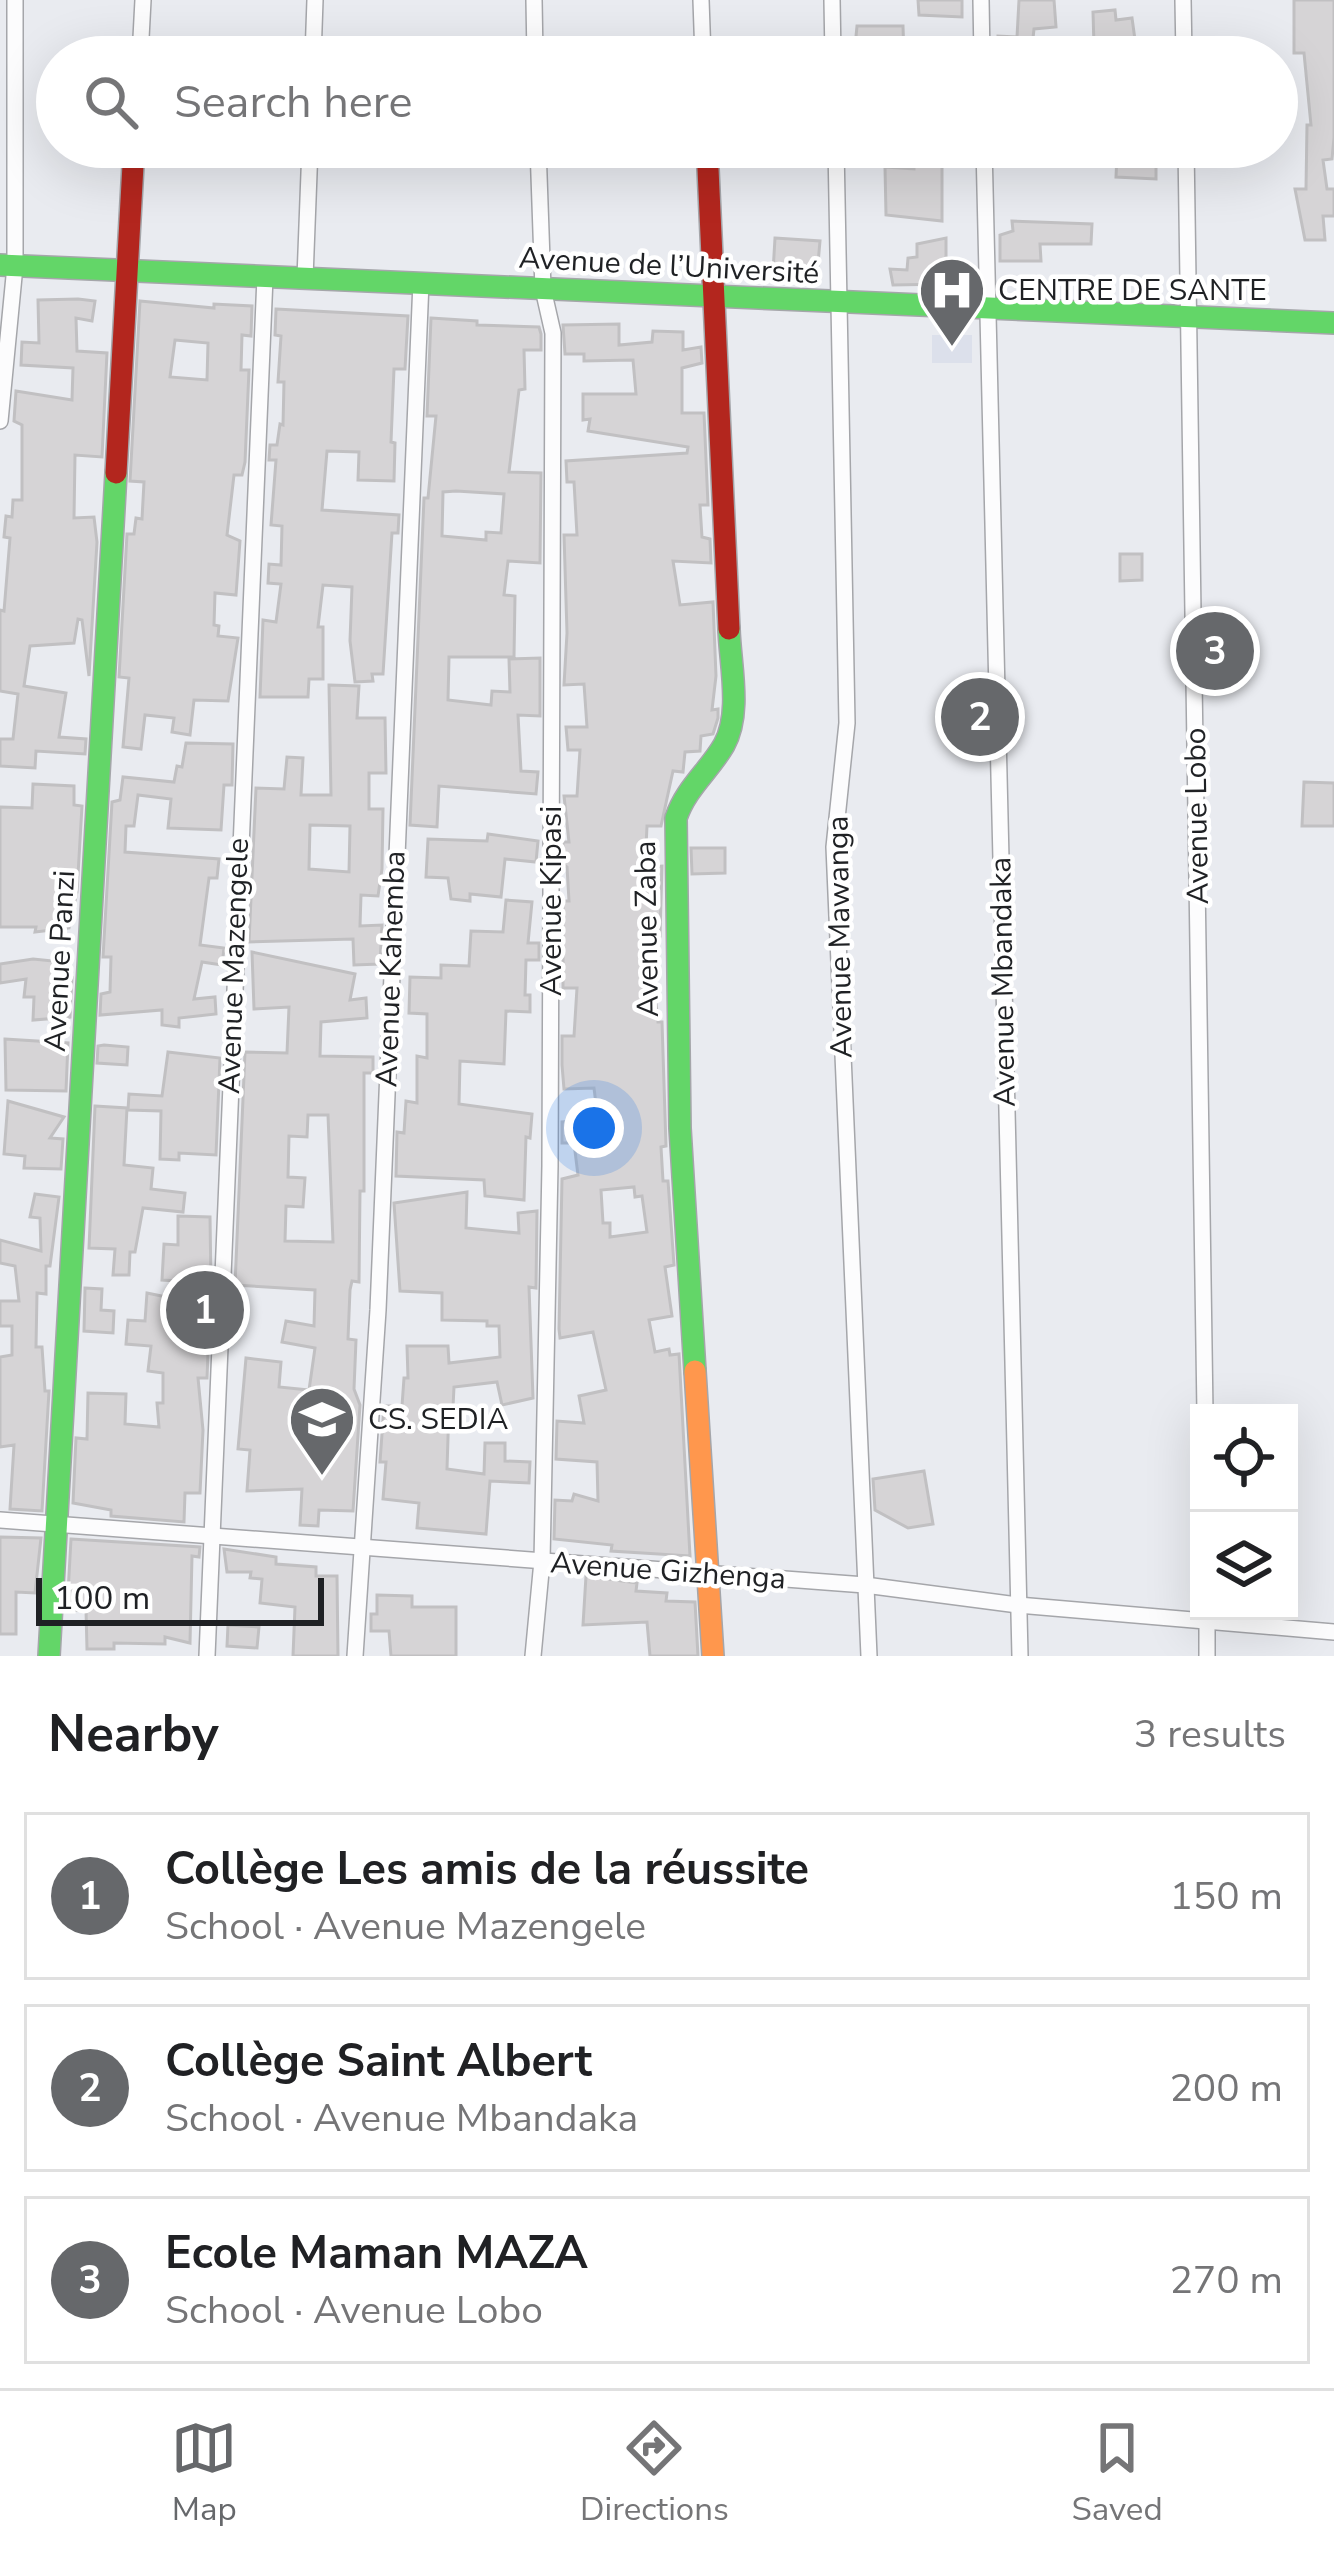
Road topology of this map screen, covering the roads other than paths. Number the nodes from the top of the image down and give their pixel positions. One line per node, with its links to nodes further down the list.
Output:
1 (15, 0): 23 (street)
2 (143, 0): 9 (street)
3 (315, 0): 10 (street)
4 (533, 0): 11 (street)
5 (701, 0): 12 (street)
6 (832, 0): 13 (street)
7 (981, 0): 14 (street)
8 (1183, 0): 15 (street)
9 (141, 36)
10 (314, 36)
11 (535, 36)
12 (703, 36)
13 (833, 36)
14 (982, 36)
15 (1184, 36)
16 (133, 168): 24 (street, Avenue Panzi)
17 (309, 168): 26 (street)
18 (539, 168): 28 (street, Avenue Kipasi)
19 (708, 168): 29 (street, Avenue Zaba)
20 (837, 168): 30 (street, Avenue Mawanga)
21 (984, 168): 31 (street)
22 (1186, 168): 32 (street, Avenue Lobo)
23 (8, 266): 24 (street, Avenue de l’Université); 34 (street)
24 (127, 269): 25 (street, Avenue de l’Université); 37 (street, Avenue Panzi)
25 (265, 277): 26 (street, Avenue de l’Université); 38 (street, Avenue Mazengele)
26 (304, 278): 27 (street, Avenue de l’Université)
27 (421, 282): 28 (street, Avenue de l’Université); 39 (street, Avenue Kahemba)
28 (543, 289): 29 (street, Avenue de l’Université); 40 (street, Avenue Kipasi)
29 (714, 298): 30 (street, Avenue de l’Université); 41 (street, Avenue Zaba)
30 (841, 306): 31 (street, Avenue de l’Université); 42 (street, Avenue Mawanga)
31 (987, 307): 32 (street, Avenue de l’Université); 43 (street, Avenue Mbandaka)
32 (1190, 318): 33 (street, Avenue de l’Université); 35 (street, Avenue Lobo)
33 (1334, 322)
34 (0, 421)
35 (1204, 1404)
36 (0, 1520): 37 (street, Avenue Gizhenga)
37 (55, 1523): 38 (street, Avenue Gizhenga); 48 (street, Avenue Panzi)
38 (215, 1536): 39 (street, Avenue Gizhenga); 49 (street, Avenue Mazengele)
39 (361, 1548): 40 (street, Avenue Gizhenga); 50 (street, Avenue Kahemba)
40 (542, 1561): 41 (street, Avenue Gizhenga); 51 (street, Avenue Kipasi)
41 (706, 1573): 42 (street, Avenue Gizhenga); 52 (street, Avenue Zaba)
42 (865, 1585): 43 (street, Avenue Gizhenga); 53 (street, Avenue Mawanga)
43 (1018, 1605): 44 (street, Avenue Gizhenga); 54 (street, Avenue Mbandaka)
44 (1190, 1615)
45 (1207, 1620): 55 (street)
46 (1239, 1620): 47 (street, Avenue Gizhenga)
47 (1334, 1632)
48 (49, 1656)
49 (208, 1656)
50 (355, 1656)
51 (533, 1656)
52 (713, 1656)
53 (868, 1656)
54 (1020, 1656)
55 (1207, 1656)

